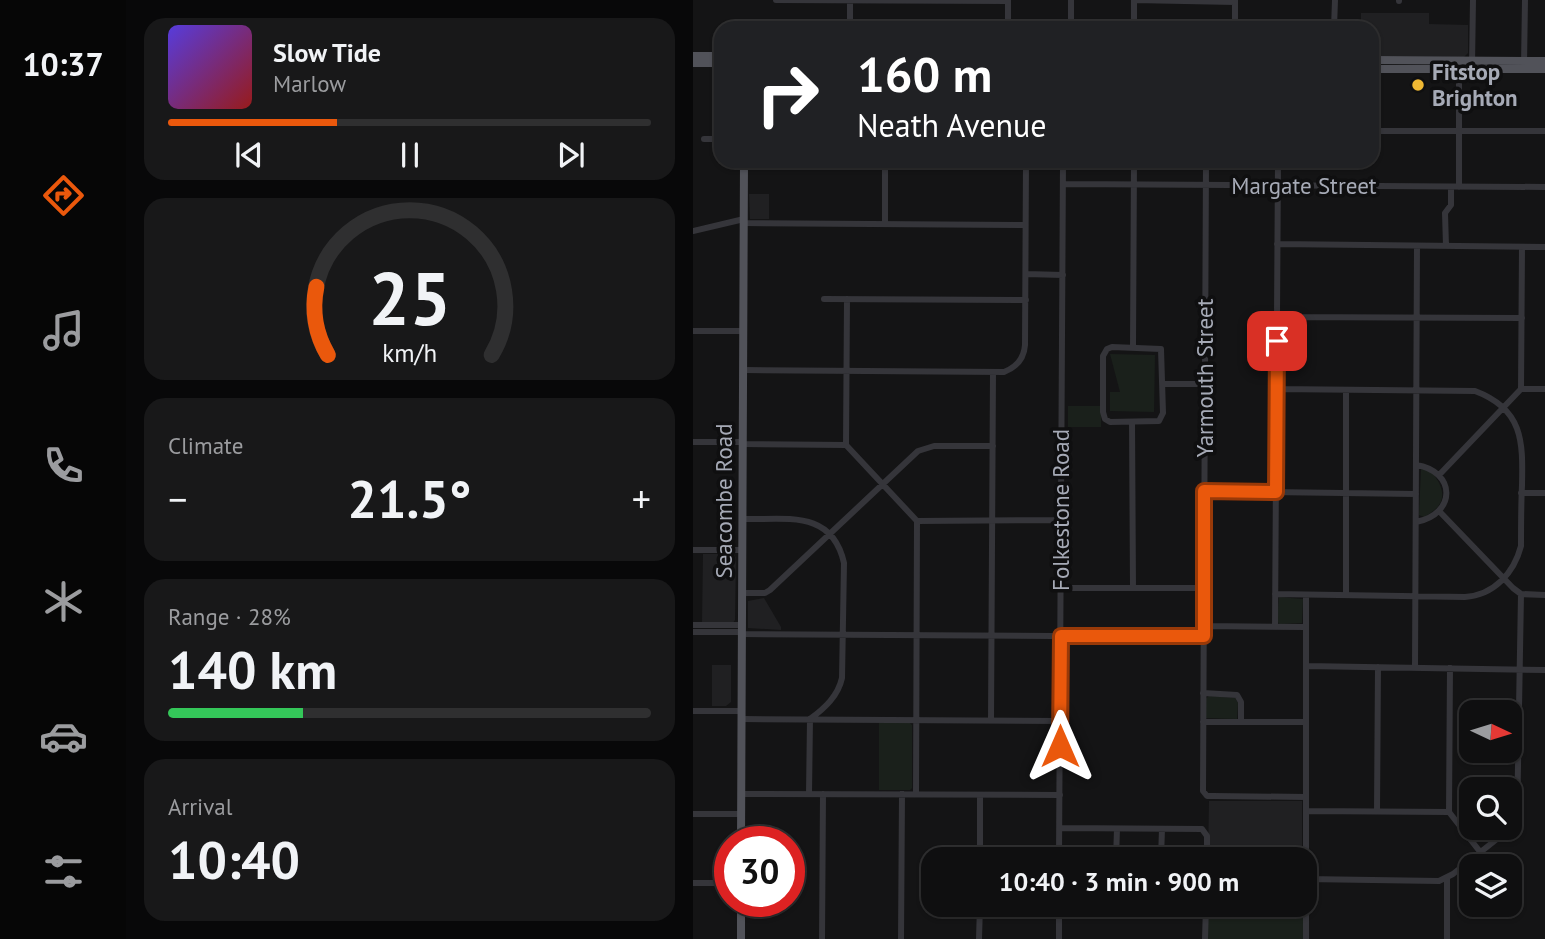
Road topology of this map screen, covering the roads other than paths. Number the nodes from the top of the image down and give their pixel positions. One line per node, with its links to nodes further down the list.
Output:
1 (776, 0): 2 (street)
2 (850, 0): 8 (street); 10 (street)
3 (1071, 0): 12 (street)
4 (1134, 0): 9 (street); 13 (street)
5 (1335, 0): 15 (street)
6 (1473, 0): 23 (street)
7 (1525, 0): 24 (street)
8 (1008, 1): 11 (street)
9 (1235, 1): 14 (street)
10 (850, 21)
11 (1008, 21)
12 (1071, 21)
13 (1134, 21)
14 (1235, 21)
15 (1334, 21)
16 (693, 56): 17 (main road)
17 (714, 60)
18 (1379, 60): 22 (main road)
19 (714, 61): 21 (main road)
20 (1545, 61): 24 (main road)
21 (693, 63)
22 (1459, 65): 23 (main road); 25 (main road); 28 (street)
23 (1472, 65): 24 (main road)
24 (1524, 65): 26 (main road)
25 (1379, 69)
26 (1545, 69)
27 (1379, 131): 28 (street)
28 (1459, 131): 29 (street); 43 (street)
29 (1545, 131)
30 (704, 139): 31 (street)
31 (714, 139)
32 (744, 168): 45 (main road, Seacombe Road)
33 (885, 168): 46 (street)
34 (1026, 168): 47 (street)
35 (1063, 168): 39 (street, Folkestone Road)
36 (1134, 168): 40 (street)
37 (1206, 168): 41 (street, Yarmouth Street)
38 (1278, 168): 42 (street)
39 (1063, 184): 40 (street, Margate Street); 55 (street, Folkestone Road)
40 (1134, 185): 41 (street, Margate Street); 64 (street)
41 (1206, 185): 42 (street, Margate Street); 69 (street, Yarmouth Street)
42 (1278, 186): 43 (street, Margate Street); 49 (street)
43 (1455, 187): 44 (street, Margate Street); 51 (street)
44 (1545, 187)
45 (744, 221): 46 (street); 48 (street); 63 (main road, Seacombe Road)
46 (885, 224): 47 (street)
47 (1025, 225): 54 (street)
48 (693, 231)
49 (1277, 244): 50 (street); 59 (street)
50 (1417, 246): 51 (street); 60 (street)
51 (1446, 246): 52 (street)
52 (1523, 247): 53 (street); 61 (street)
53 (1545, 247)
54 (1025, 274): 55 (street); 58 (street)
55 (1063, 275): 93 (street, Folkestone Road)
56 (824, 299): 57 (street)
57 (847, 299): 58 (street); 66 (street)
58 (1025, 300): 67 (street)
59 (1277, 317): 60 (street); 70 (street)
60 (1417, 318): 61 (street); 74 (street)
61 (1522, 318): 71 (street)
62 (693, 331): 63 (street)
63 (744, 331): 65 (main road, Seacombe Road)
64 (1133, 347): 68 (street); 76 (street)
65 (744, 370): 66 (street); 78 (main road, Seacombe Road)
66 (846, 371): 67 (street); 79 (street)
67 (993, 372): 80 (street)
68 (1163, 384): 69 (street); 76 (street)
69 (1205, 384): 84 (street, Yarmouth Street)
70 (1276, 389): 73 (street); 85 (street)
71 (1521, 389): 72 (street); 75 (street)
72 (1545, 389)
73 (1346, 390): 74 (street); 86 (street)
74 (1417, 390): 75 (street); 81 (street)
75 (1504, 407): 82 (street); 87 (street)
76 (1132, 422): 101 (street)
77 (693, 442): 78 (street)
78 (743, 443): 79 (street); 91 (main road, Seacombe Road)
79 (846, 445): 83 (street)
80 (993, 446): 83 (street); 92 (street)
81 (1416, 464): 82 (street); 89 (street)
82 (1440, 474): 90 (street)
83 (883, 483): 94 (street); 96 (street)
84 (1204, 491): 85 (street); 102 (street, Yarmouth Street)
85 (1276, 492): 86 (street); 104 (street)
86 (1346, 493): 89 (street); 107 (street)
87 (1521, 493): 88 (street); 99 (street)
88 (1545, 493)
89 (1416, 494): 95 (street)
90 (1440, 512): 95 (street); 99 (street)
91 (743, 519): 96 (street); 98 (main road, Seacombe Road)
92 (992, 520): 93 (street); 94 (street); 118 (street)
93 (1061, 520): 100 (street, Folkestone Road)
94 (917, 521): 117 (street)
95 (1416, 522): 108 (street)
96 (830, 533): 103 (street); 116 (street)
97 (693, 550): 98 (street)
98 (743, 550): 103 (main road, Seacombe Road)
99 (1504, 579): 105 (street); 108 (street)
100 (1061, 588): 101 (street); 119 (street, Folkestone Road)
101 (1133, 588): 102 (street)
102 (1204, 588): 111 (street, Yarmouth Street)
103 (743, 593): 114 (main road, Seacombe Road)
104 (1275, 594): 106 (street); 112 (street)
105 (1521, 594): 109 (street); 125 (street)
106 (1307, 595): 107 (street); 113 (street)
107 (1346, 595): 108 (street)
108 (1416, 595): 123 (street)
109 (1545, 596)
110 (693, 625): 114 (street)
111 (1203, 626): 112 (street); 120 (street, Yarmouth Street)
112 (1275, 627): 113 (street)
113 (1306, 627): 121 (street)
114 (742, 631): 115 (street); 116 (street); 129 (main road, Seacombe Road)
115 (693, 632)
116 (843, 635): 117 (street); 130 (street)
117 (917, 635): 118 (street); 131 (street)
118 (991, 636): 119 (street); 132 (street)
119 (1061, 636): 120 (street); 133 (street, Folkestone Road)
120 (1204, 636): 127 (street, Yarmouth Street)
121 (1306, 666): 122 (street); 136 (street)
122 (1378, 667): 123 (street); 146 (street)
123 (1416, 668): 124 (street)
124 (1450, 668): 125 (street); 147 (street)
125 (1520, 669): 126 (street); 160 (street)
126 (1545, 670)
127 (1203, 693): 134 (street, Yarmouth Street); 135 (street)
128 (693, 711): 129 (street)
129 (742, 715): 130 (street); 137 (main road, Seacombe Road)
130 (810, 719): 131 (street); 138 (street)
131 (917, 720): 132 (street); 141 (street)
132 (991, 720): 133 (street)
133 (1060, 721): 143 (street, Folkestone Road)
134 (1203, 722): 135 (street); 144 (street, Yarmouth Street)
135 (1241, 722): 136 (street)
136 (1306, 722): 144 (street)
137 (741, 794): 138 (street); 149 (main road, Seacombe Road)
138 (809, 794): 139 (street)
139 (823, 794): 140 (street); 171 (street)
140 (902, 794): 141 (street); 172 (street)
141 (916, 794): 142 (street)
142 (980, 795): 143 (street); 154 (street)
143 (1060, 795): 151 (street, Folkestone Road)
144 (1306, 797): 145 (street)
145 (1306, 811): 146 (street); 159 (street)
146 (1377, 811): 147 (street)
147 (1449, 812): 160 (street)
148 (693, 814): 149 (street)
149 (741, 814): 150 (main road, Seacombe Road)
150 (741, 826)
151 (1060, 828): 152 (street); 155 (street, Folkestone Road)
152 (1117, 829): 153 (street); 156 (street)
153 (1162, 829): 157 (street); 158 (street)
154 (980, 847)
155 (1059, 847)
156 (1117, 847)
157 (1161, 847)
158 (1207, 847)
159 (1306, 847)
160 (1481, 853): 161 (street)
161 (1447, 878): 162 (street); 177 (street)
162 (1317, 879)
163 (693, 883): 164 (street)
164 (714, 883)
165 (741, 917): 170 (main road)
166 (980, 917): 173 (street)
167 (1059, 917): 174 (street)
168 (1206, 917): 175 (street)
169 (1306, 917): 176 (street)
170 (741, 939)
171 (822, 939)
172 (901, 939)
173 (979, 939)
174 (1059, 939)
175 (1205, 939)
176 (1306, 939)
177 (1447, 939)

